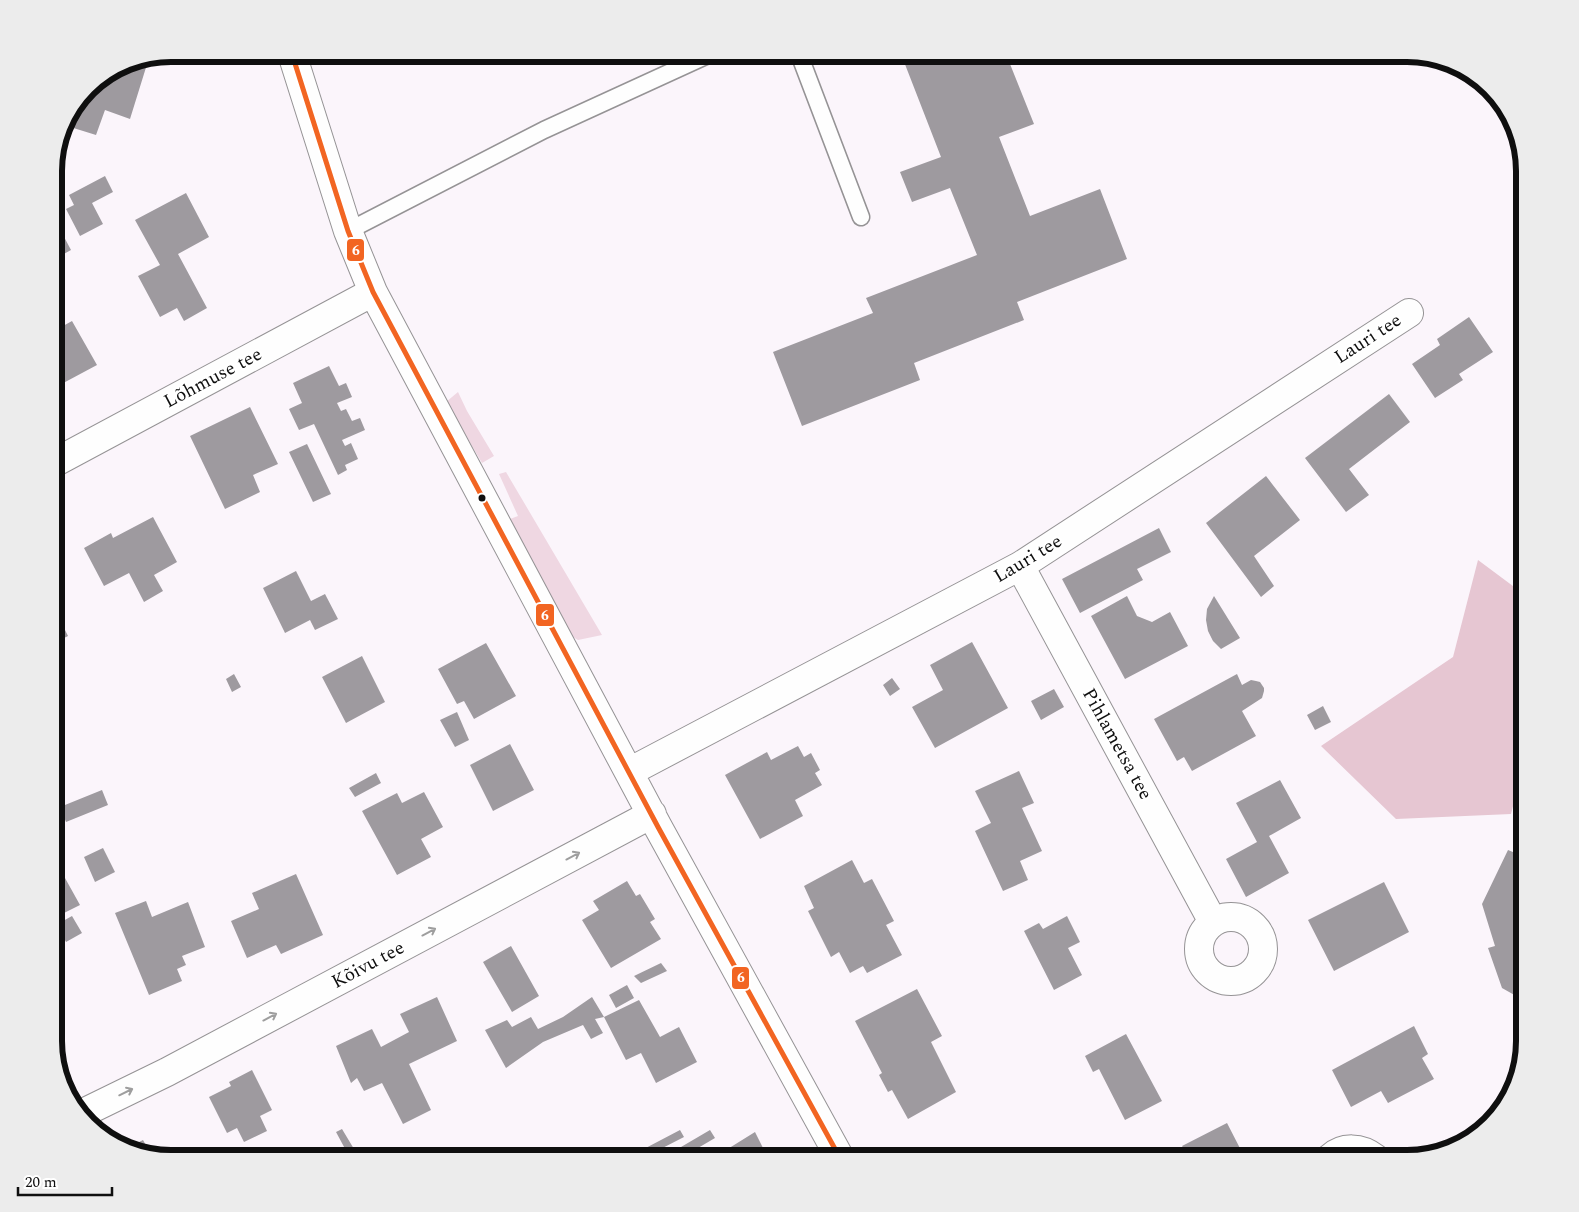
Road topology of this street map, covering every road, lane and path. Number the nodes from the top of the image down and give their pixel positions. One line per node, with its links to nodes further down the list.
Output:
1 (295, 62): 5 (street)
2 (693, 62): 5 (lane)
3 (802, 62): 4 (lane)
4 (861, 217)
5 (348, 232): 6 (street)
6 (373, 292): 8 (street, Lõhmuse tee); 10 (street)
7 (1408, 313): 9 (street, Lauri tee)
8 (63, 458)
9 (1020, 566): 10 (street, Lauri tee); 12 (street, Pihlametsa tee)
10 (629, 772): 11 (street)
11 (652, 814): 13 (street, Kõivu tee, one-way to 11); 14 (street)
12 (1213, 922)
13 (88, 1111)
14 (836, 1150)
15 (1344, 1150): 16 (street)
16 (1357, 1150)

